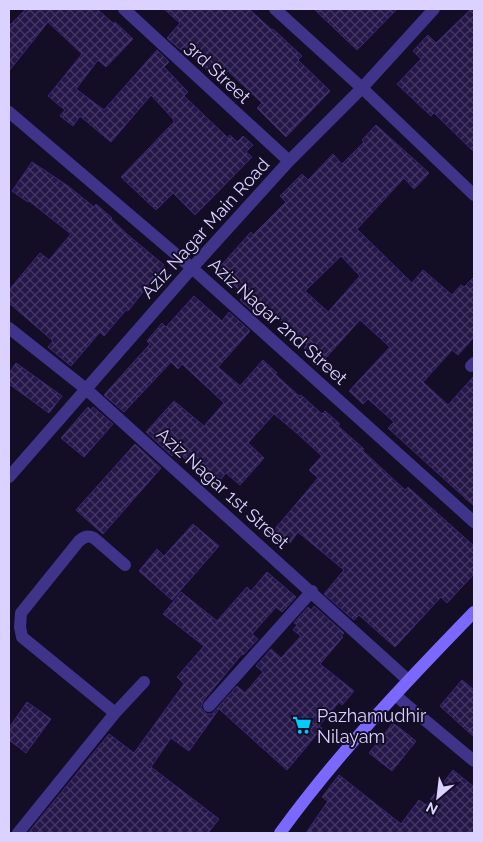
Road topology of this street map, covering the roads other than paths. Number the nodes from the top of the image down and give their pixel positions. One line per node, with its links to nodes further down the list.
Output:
1 (124, 9): 6 (street, 3rd Street)
2 (275, 9): 4 (street)
3 (434, 9): 4 (street, Aziz Nagar Main Road)
4 (362, 88): 6 (street, Aziz Nagar Main Road); 7 (street)
5 (9, 112): 8 (street, Aziz Nagar 2nd Street)
6 (289, 162): 8 (street, Aziz Nagar Main Road)
7 (474, 195)
8 (192, 268): 10 (street, Aziz Nagar Main Road); 12 (street, Aziz Nagar 2nd Street)
9 (9, 328): 10 (street, Aziz Nagar 1st Street)
10 (86, 388): 11 (street, Aziz Nagar Main Road); 14 (street, Aziz Nagar 1st Street)
11 (9, 477)
12 (474, 522)
13 (125, 565): 20 (street)
14 (312, 591): 16 (street, Aziz Nagar 1st Street); 19 (street)
15 (474, 612): 16 (main road)
16 (408, 680): 18 (main road)
17 (144, 682): 20 (street)
18 (395, 695): 21 (street); 23 (main road)
19 (209, 706)
20 (115, 713): 22 (street)
21 (474, 761)
22 (18, 833)
23 (280, 833)

